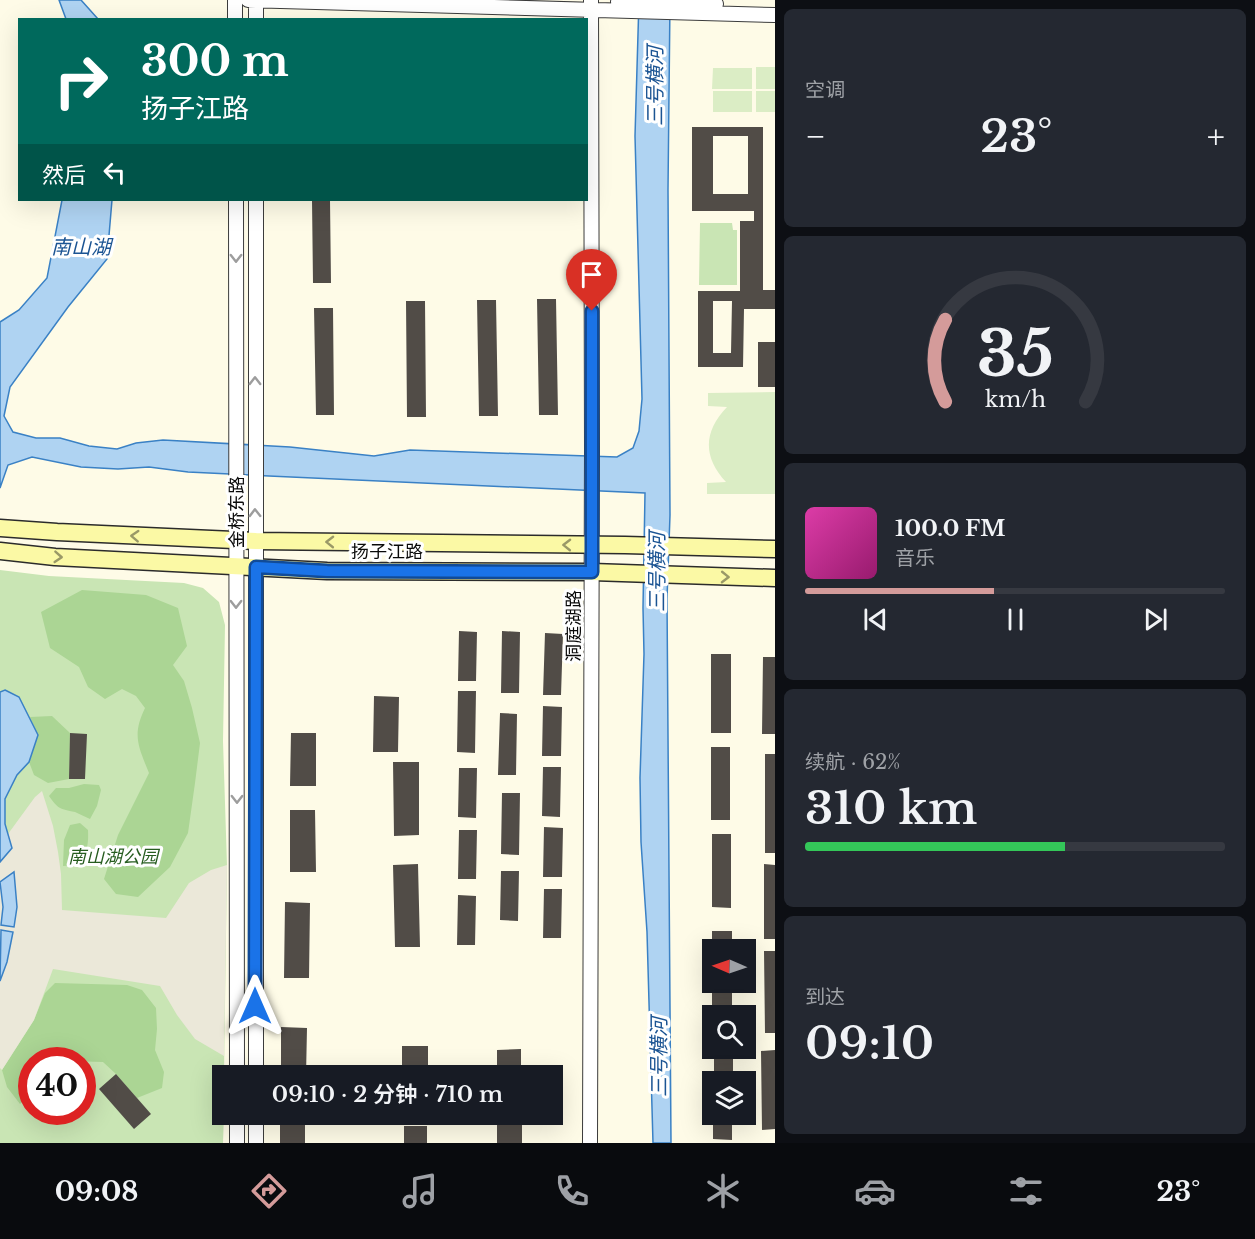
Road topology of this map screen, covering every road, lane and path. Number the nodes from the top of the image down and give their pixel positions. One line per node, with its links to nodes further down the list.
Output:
1 (235, 0): 8 (street)
2 (253, 0): 4 (street); 9 (street)
3 (568, 0): 4 (street)
4 (591, 5): 5 (street); 15 (street, 洞庭湖路)
5 (678, 8): 6 (street); 7 (street)
6 (775, 8)
7 (775, 15)
8 (235, 18)
9 (256, 18)
10 (236, 201): 13 (street, 金桥东路, one-way to 13)
11 (256, 201): 14 (street, 金桥东路, one-way to 11)
12 (1, 528): 13 (main road, 扬子江路, one-way to 12)
13 (236, 540): 14 (main road, 扬子江路); 18 (street, 金桥东路)
14 (255, 541): 15 (main road, 扬子江路, one-way to 14); 19 (street, 金桥东路)
15 (592, 545): 16 (main road, 扬子江路); 20 (street, 洞庭湖路)
16 (775, 549)
17 (0, 551): 18 (main road, 扬子江路, one-way to 18)
18 (236, 566): 19 (main road, 扬子江路); 22 (street, 金桥东路, one-way to 22)
19 (256, 567): 20 (main road, 扬子江路); 23 (street, 金桥东路)
20 (592, 572): 21 (main road, 扬子江路, one-way to 21); 28 (street, 洞庭湖路)
21 (775, 578)
22 (237, 1065)
23 (255, 1065)
24 (237, 1125): 26 (street)
25 (256, 1125): 27 (street)
26 (237, 1143)
27 (256, 1143)
28 (590, 1143)

